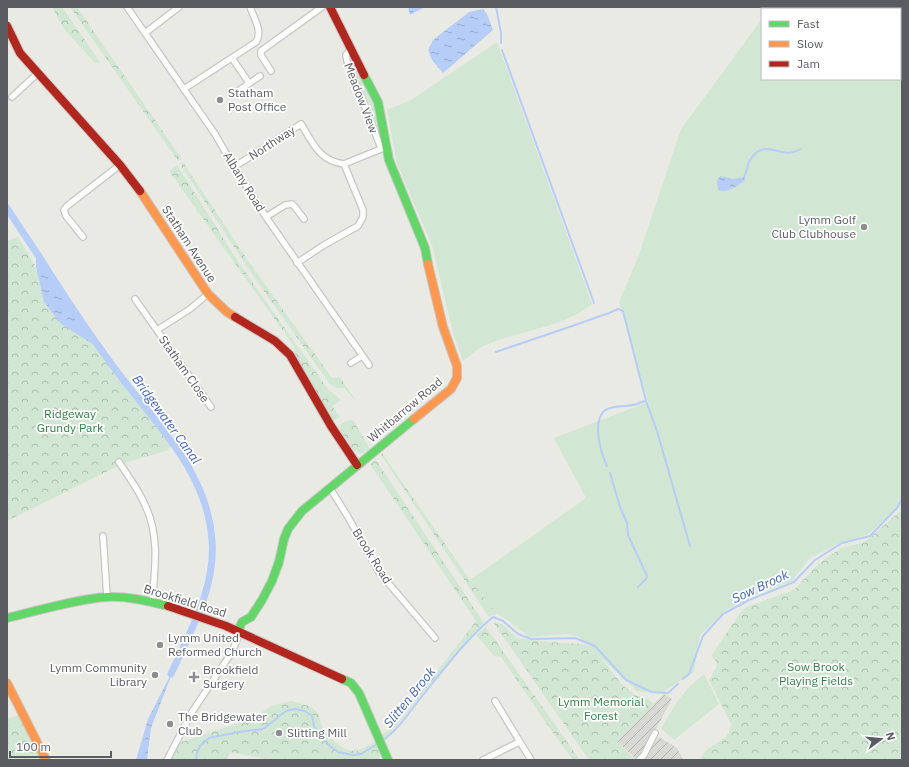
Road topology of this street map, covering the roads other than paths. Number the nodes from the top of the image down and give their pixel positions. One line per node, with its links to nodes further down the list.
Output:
1 (127, 7): 7 (street, Albany Road)
2 (179, 7): 7 (street)
3 (250, 7): 9 (street)
4 (322, 7): 10 (street)
5 (330, 7): 8 (street, Whitbarrow Road)
6 (7, 26): 11 (street, Statham Avenue)
7 (145, 33): 14 (street, Albany Road)
8 (350, 49): 17 (street, Whitbarrow Road); 17 (street, Meadow View)
9 (232, 58): 13 (street); 14 (street)
10 (271, 71)
11 (38, 73): 16 (street); 19 (street, Statham Avenue)
12 (260, 76): 13 (street)
13 (249, 83): 15 (street)
14 (184, 89): 20 (street, Albany Road)
15 (238, 91)
16 (12, 97)
17 (384, 148): 18 (street); 33 (street, Whitbarrow Road)
18 (344, 164): 20 (street, Northway); 24 (street)
19 (120, 165): 23 (street); 25 (street, Statham Avenue)
20 (234, 168): 21 (street, Albany Road)
21 (266, 217): 22 (street); 24 (street, Albany Road)
22 (304, 220)
23 (83, 237)
24 (297, 263): 28 (street, Albany Road)
25 (208, 294): 27 (street, Statham Close); 33 (street, Statham Avenue)
26 (135, 299): 27 (street, Statham Close)
27 (156, 330): 31 (street, Statham Close)
28 (362, 356): 29 (street); 30 (street, Albany Road)
29 (351, 363)
30 (369, 365)
31 (211, 407)
32 (119, 462): 37 (street)
33 (357, 466): 34 (street, Whitbarrow Road)
34 (330, 488): 39 (street, Whitbarrow Road); 40 (street, Brook Road)
35 (103, 536): 36 (street)
36 (107, 597): 37 (street, Brookfield Road); 38 (street, Brookfield Road)
37 (152, 602): 39 (street, Brookfield Road)
38 (7, 618)
39 (238, 631): 46 (street, Whitbarrow Road); 47 (street, Brookfield Road)
40 (436, 638)
41 (7, 683): 45 (street)
42 (494, 701): 44 (street)
43 (655, 733): 50 (street)
44 (520, 742): 48 (street); 49 (street)
45 (46, 760)
46 (167, 760)
47 (388, 760)
48 (483, 760)
49 (531, 760)
50 (639, 760)

